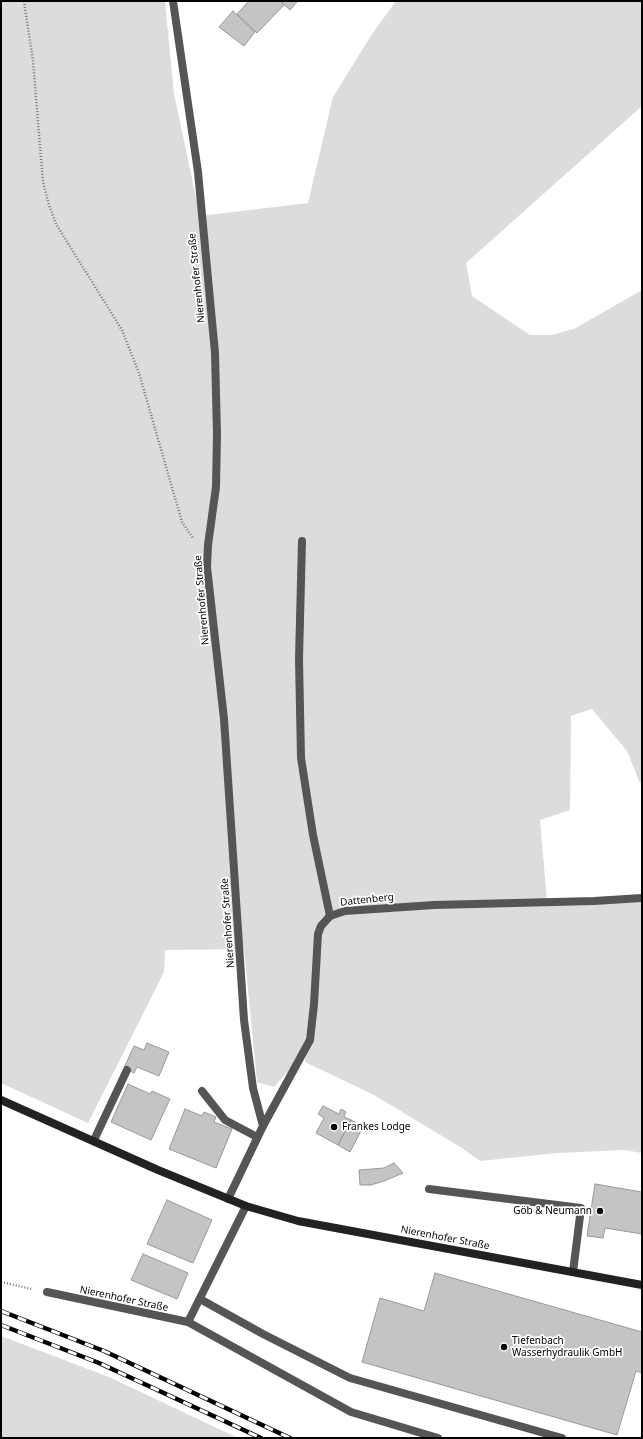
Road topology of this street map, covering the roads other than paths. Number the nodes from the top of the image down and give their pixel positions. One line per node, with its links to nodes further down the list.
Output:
1 (173, 1): 8 (street, Nierenhofer Straße)
2 (302, 541): 4 (street)
3 (642, 898): 4 (street, Dattenberg)
4 (330, 916): 8 (street, Dattenberg)
5 (127, 1070): 10 (street)
6 (202, 1091): 9 (street)
7 (1, 1100): 10 (main road, Nierenhofer Straße)
8 (263, 1126): 9 (street, Dattenberg)
9 (257, 1137): 12 (street, Dattenberg)
10 (94, 1140): 12 (main road, Nierenhofer Straße)
11 (429, 1190): 14 (street)
12 (228, 1199): 13 (main road, Nierenhofer Straße)
13 (246, 1206): 14 (main road, Nierenhofer Straße); 17 (street)
14 (573, 1272): 15 (main road, Nierenhofer Straße)
15 (642, 1286)
16 (47, 1292): 18 (street, Nierenhofer Straße)
17 (200, 1299): 18 (street); 20 (street)
18 (188, 1322): 19 (street, Nierenhofer Straße)
19 (438, 1438)
20 (562, 1438)

